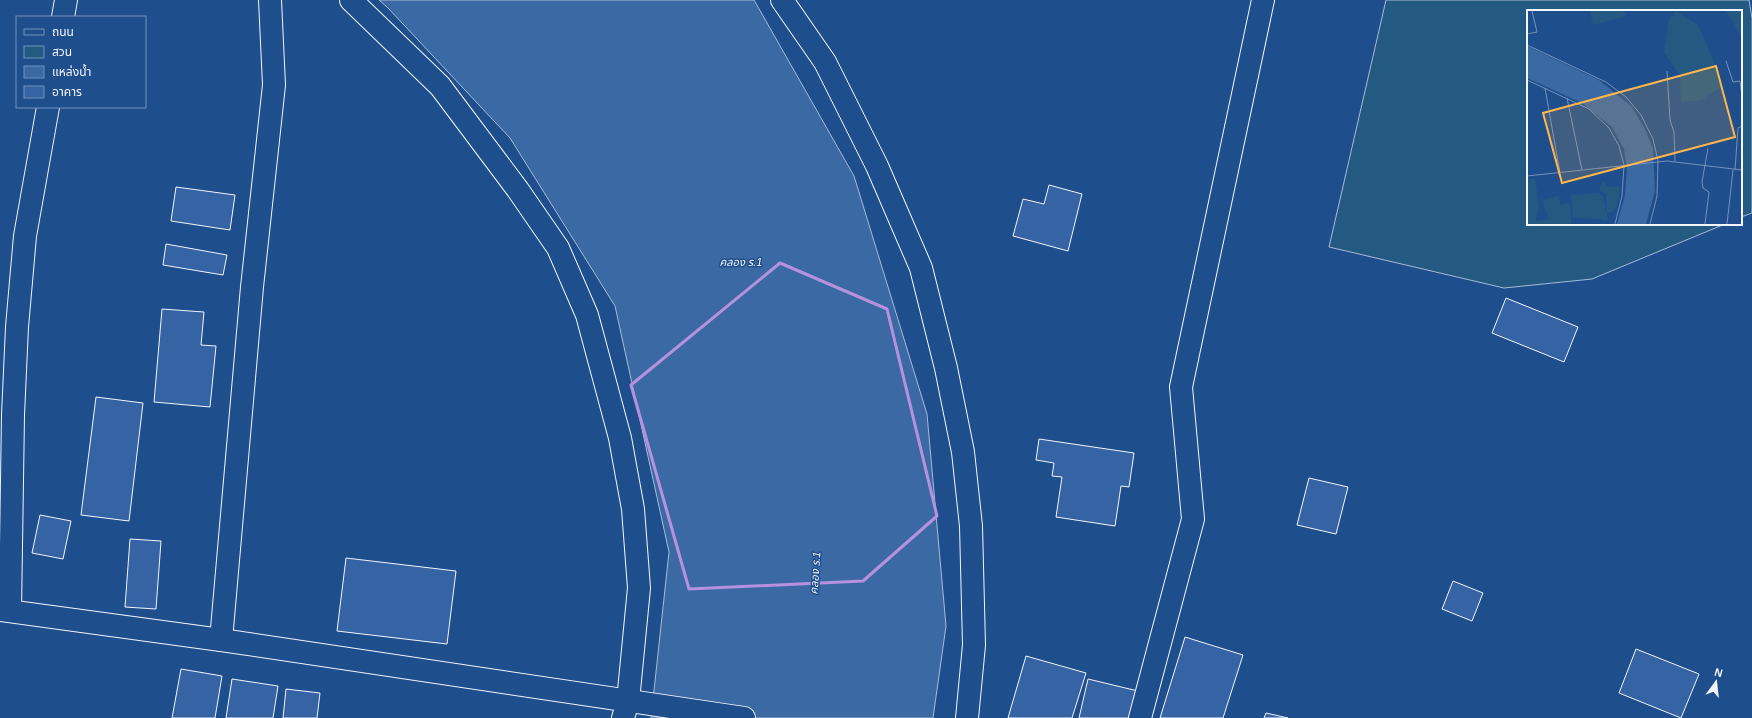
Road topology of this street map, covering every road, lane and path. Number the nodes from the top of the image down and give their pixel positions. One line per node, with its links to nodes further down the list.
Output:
1 (66, 0): 6 (street)
2 (270, 0): 9 (street)
3 (351, 0): 10 (street)
4 (782, 0): 12 (street)
5 (1263, 0): 13 (street)
6 (63, 16)
7 (48, 108): 8 (street)
8 (5, 611): 9 (street)
9 (221, 640): 10 (street)
10 (626, 709): 11 (street)
11 (744, 718)
12 (967, 718)
13 (1140, 718)

